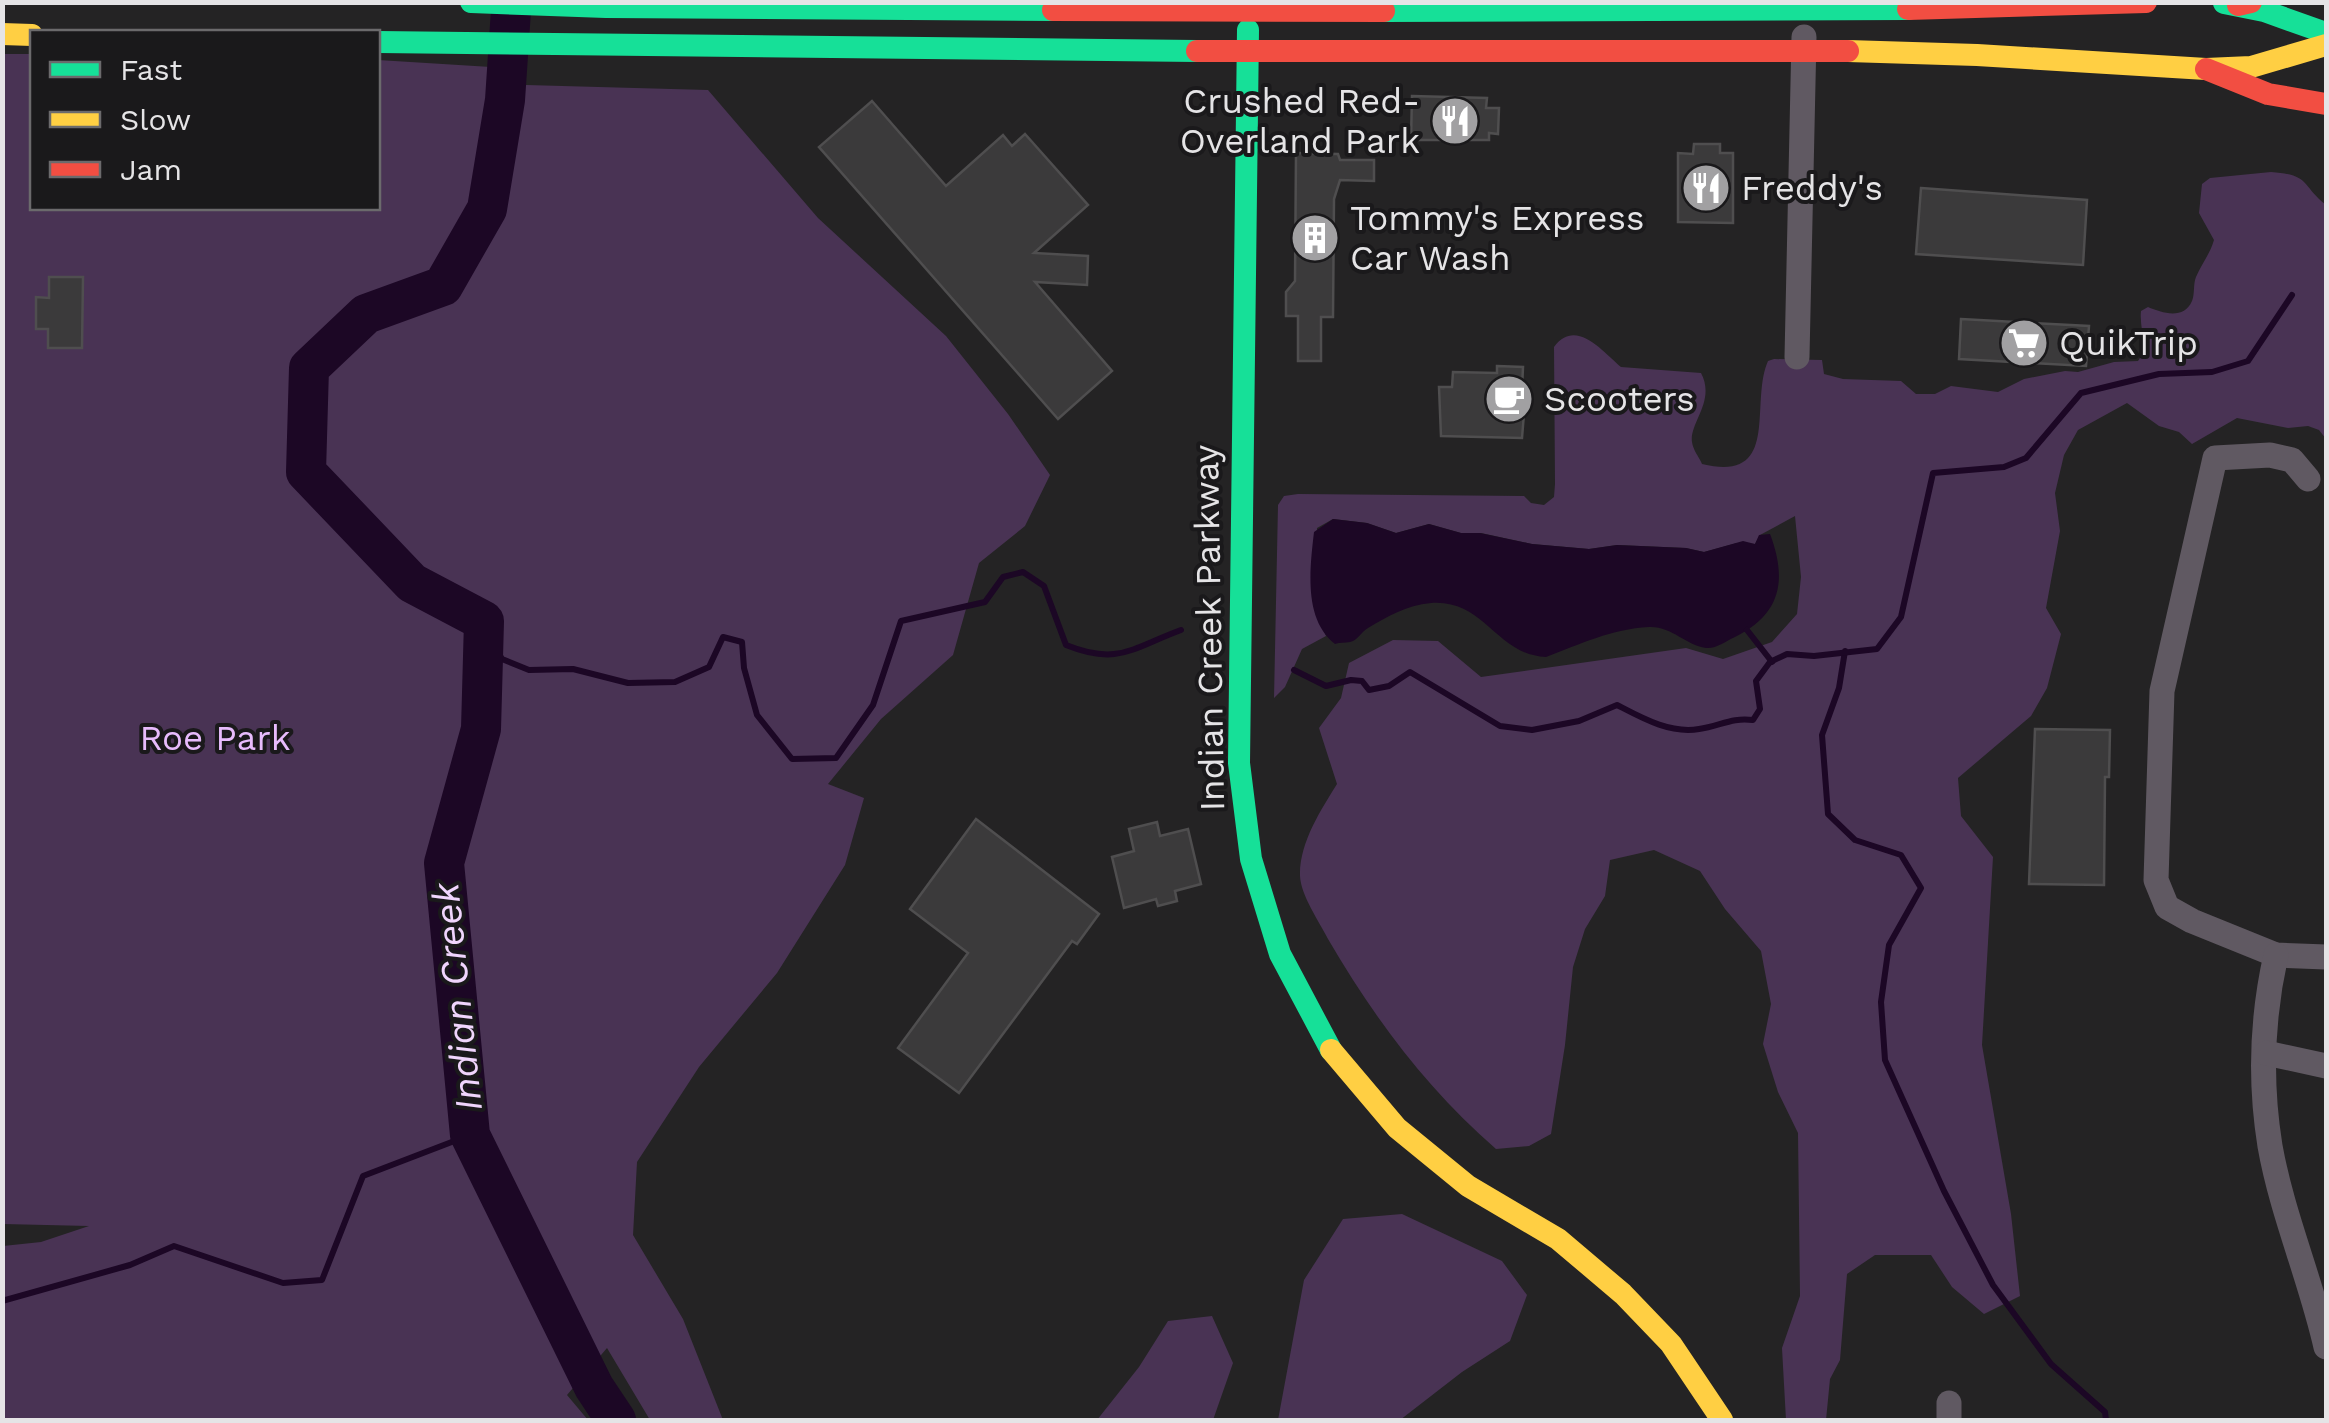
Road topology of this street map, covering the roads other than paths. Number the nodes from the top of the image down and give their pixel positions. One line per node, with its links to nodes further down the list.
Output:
1 (471, 2): 5 (main road)
2 (2146, 2): 4 (main road)
3 (2235, 3): 7 (main road)
4 (1804, 5): 5 (main road); 11 (street)
5 (1248, 7): 12 (main road, Indian Creek Parkway)
6 (2, 34): 8 (main road)
7 (2326, 34)
8 (30, 35)
9 (380, 42): 12 (main road)
10 (2326, 44): 13 (main road)
11 (1804, 51): 12 (main road); 13 (main road); 15 (street)
12 (1248, 52): 22 (main road, Indian Creek Parkway)
13 (2206, 69): 14 (main road)
14 (2326, 104)
15 (1798, 357)
16 (2308, 478): 17 (street)
17 (2276, 955): 18 (street); 19 (street)
18 (2326, 958)
19 (2266, 1053): 20 (street); 21 (street)
20 (2326, 1066)
21 (2326, 1347)
22 (1722, 1420)

